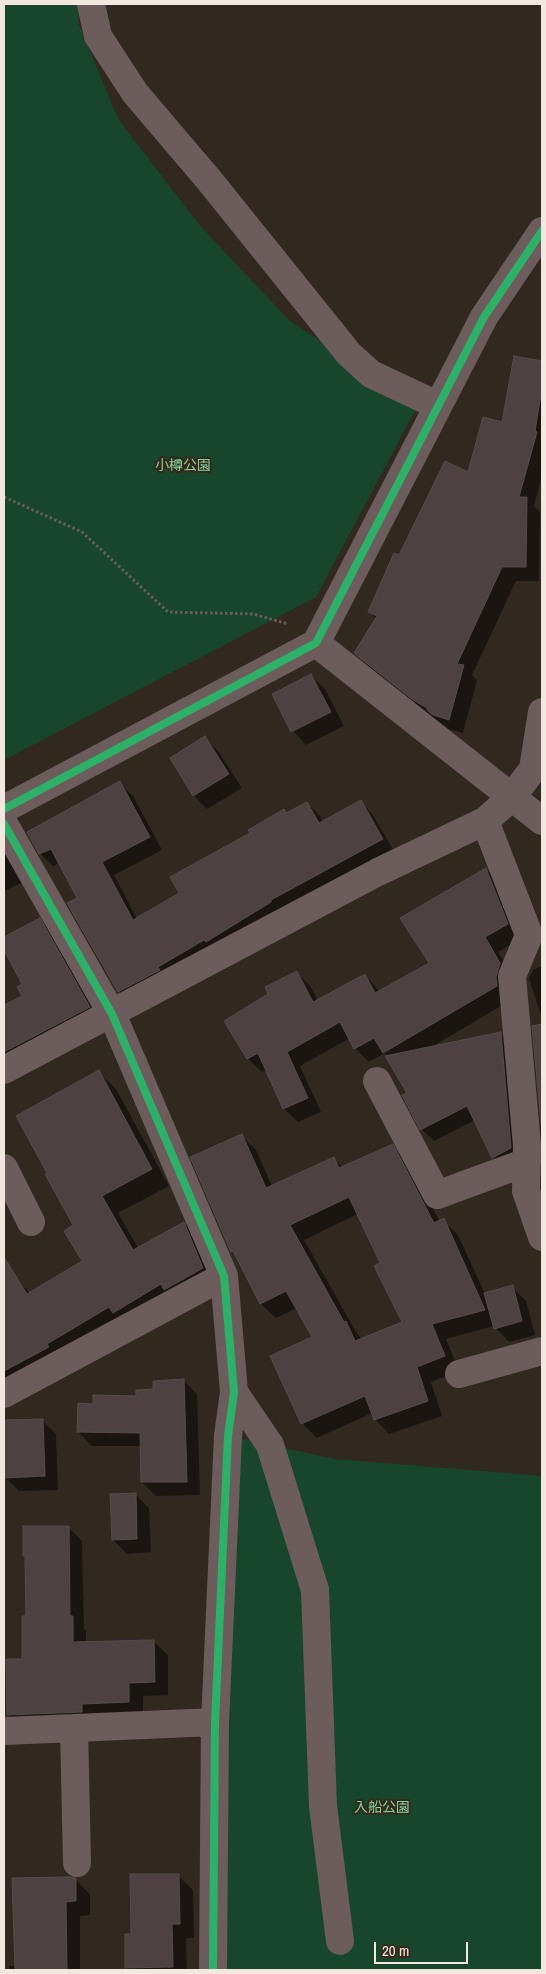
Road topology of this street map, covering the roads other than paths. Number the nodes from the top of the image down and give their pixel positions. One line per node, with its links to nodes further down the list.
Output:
1 (91, 4): 3 (street)
2 (542, 231): 3 (street)
3 (437, 405): 4 (street)
4 (310, 647): 6 (street); 7 (street)
5 (542, 712): 6 (street)
6 (512, 797): 8 (street); 9 (street)
7 (4, 809)
8 (485, 821): 11 (street); 12 (street)
9 (542, 821)
10 (4, 824): 12 (street)
11 (536, 939): 15 (street)
12 (112, 1014): 13 (street); 19 (street)
13 (4, 1070)
14 (377, 1081): 15 (street)
15 (527, 1162): 18 (street)
16 (4, 1168): 17 (street)
17 (31, 1222)
18 (542, 1237)
19 (224, 1276): 22 (street); 23 (street)
20 (542, 1351): 21 (street)
21 (459, 1374)
22 (234, 1392): 24 (street); 28 (street)
23 (4, 1394)
24 (215, 1722): 25 (street); 29 (street)
25 (74, 1728): 26 (street); 27 (street)
26 (4, 1732)
27 (77, 1864)
28 (340, 1941)
29 (213, 1970)

